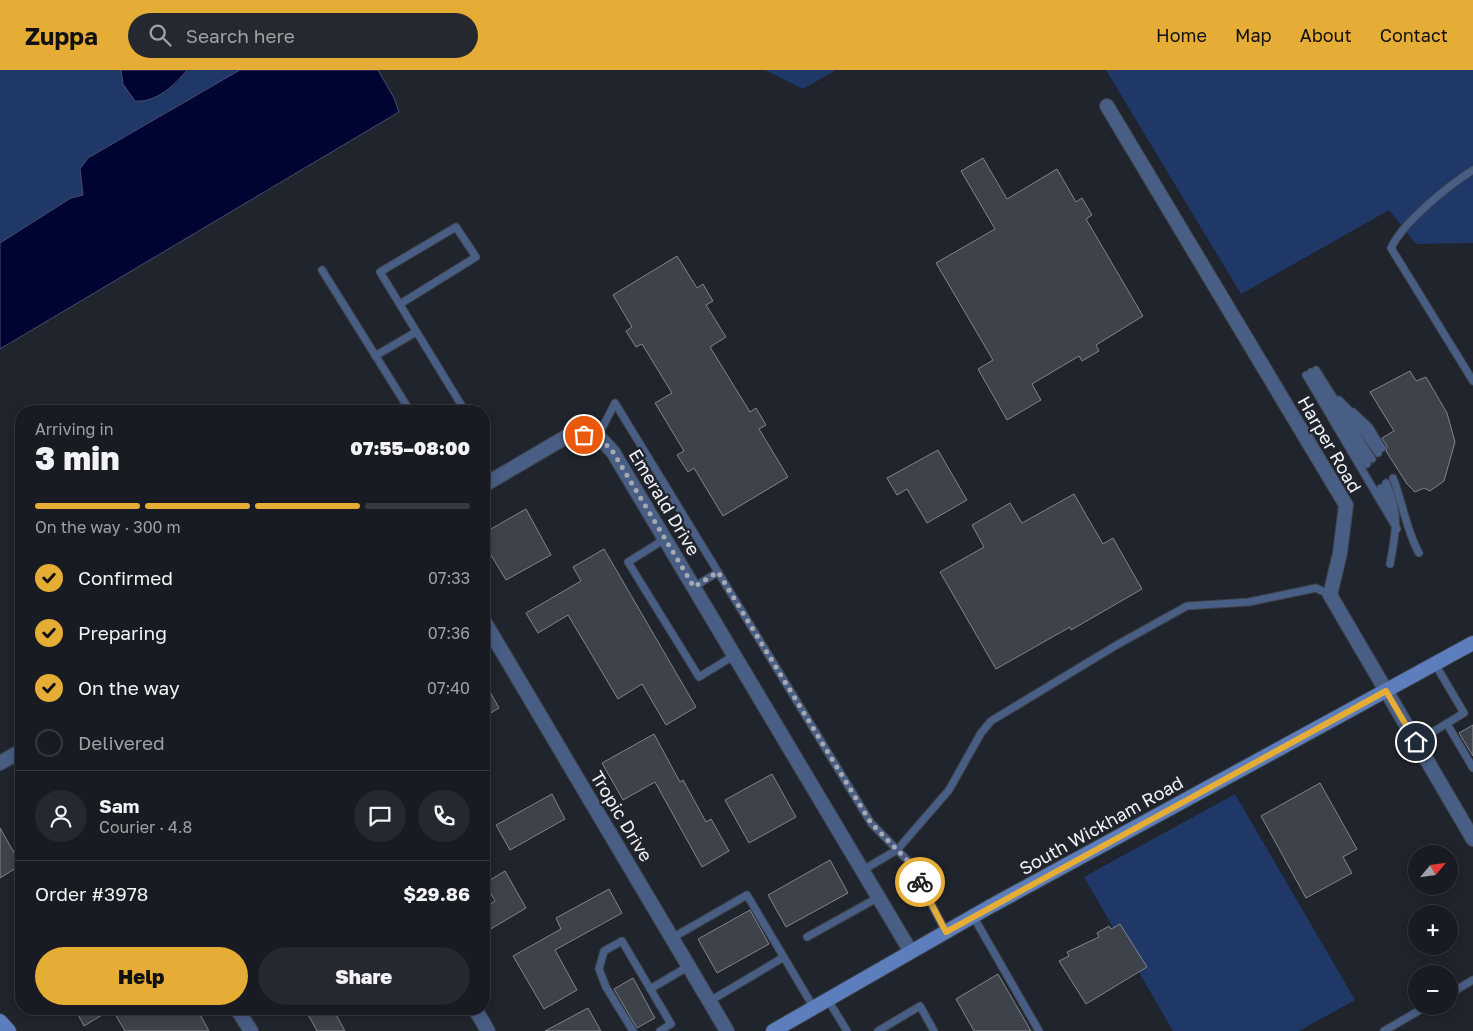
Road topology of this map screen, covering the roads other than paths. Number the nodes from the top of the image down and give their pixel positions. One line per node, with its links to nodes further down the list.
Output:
1 (1107, 106): 23 (street, Harper Road)
2 (1473, 170): 8 (lane)
3 (322, 270): 6 (lane)
4 (400, 304): 4 (lane); 5 (lane)
5 (416, 332): 6 (lane); 11 (lane)
6 (375, 356): 10 (lane)
7 (1311, 372): 9 (lane); 9 (lane); 17 (lane)
8 (1473, 381)
9 (1328, 389): 13 (lane)
10 (406, 405)
11 (461, 405)
12 (598, 436): 15 (street); 18 (street, Emerald Drive); 21 (lane)
13 (1380, 451)
14 (1395, 479): 19 (lane)
15 (490, 481)
16 (1383, 485): 17 (lane)
17 (1397, 529): 20 (lane)
18 (665, 539): 22 (street, Emerald Drive); 26 (lane)
19 (1419, 553)
20 (1390, 564)
21 (718, 572): 22 (lane); 35 (lane)
22 (694, 587): 26 (street, Emerald Drive)
23 (1330, 595): 28 (street); 35 (lane)
24 (490, 630): 41 (street, Tropic Drive)
25 (1473, 643): 27 (main road, South Wickham Road)
26 (735, 655): 36 (street, Emerald Drive)
27 (1435, 664): 28 (main road, South Wickham Road); 29 (lane)
28 (1386, 691): 30 (street); 38 (main road, South Wickham Road)
29 (1447, 724): 30 (lane); 33 (lane)
30 (1416, 742): 34 (street)
31 (15, 754): 32 (street)
32 (0, 763)
33 (1473, 768)
34 (1471, 830)
35 (897, 850): 36 (lane); 39 (lane)
36 (863, 870): 37 (street, Emerald Drive)
37 (879, 897): 40 (lane); 42 (street, Emerald Drive)
38 (973, 916): 39 (main road, South Wickham Road); 65 (lane)
39 (946, 932): 42 (main road, South Wickham Road)
40 (808, 937)
41 (672, 938): 43 (lane); 44 (street, Tropic Drive)
42 (911, 952): 48 (main road, South Wickham Road)
43 (784, 958): 49 (lane); 50 (lane)
44 (689, 966): 46 (lane); 49 (street, Tropic Drive)
45 (1473, 980): 47 (lane)
46 (650, 989): 58 (lane); 59 (lane)
47 (1458, 989)
48 (828, 1000): 50 (main road, South Wickham Road); 62 (lane)
49 (710, 1002): 60 (street, Tropic Drive)
50 (814, 1008): 61 (main road, South Wickham Road)
51 (241, 1015): 56 (street)
52 (479, 1015): 57 (street)
53 (1412, 1015): 66 (lane)
54 (0, 1021): 55 (main road)
55 (9, 1031)
56 (251, 1031)
57 (488, 1031)
58 (633, 1031)
59 (660, 1031)
60 (727, 1031)
61 (773, 1031)
62 (847, 1031)
63 (879, 1031): 64 (lane)
64 (934, 1031)
65 (1040, 1031)
66 (1384, 1031)

